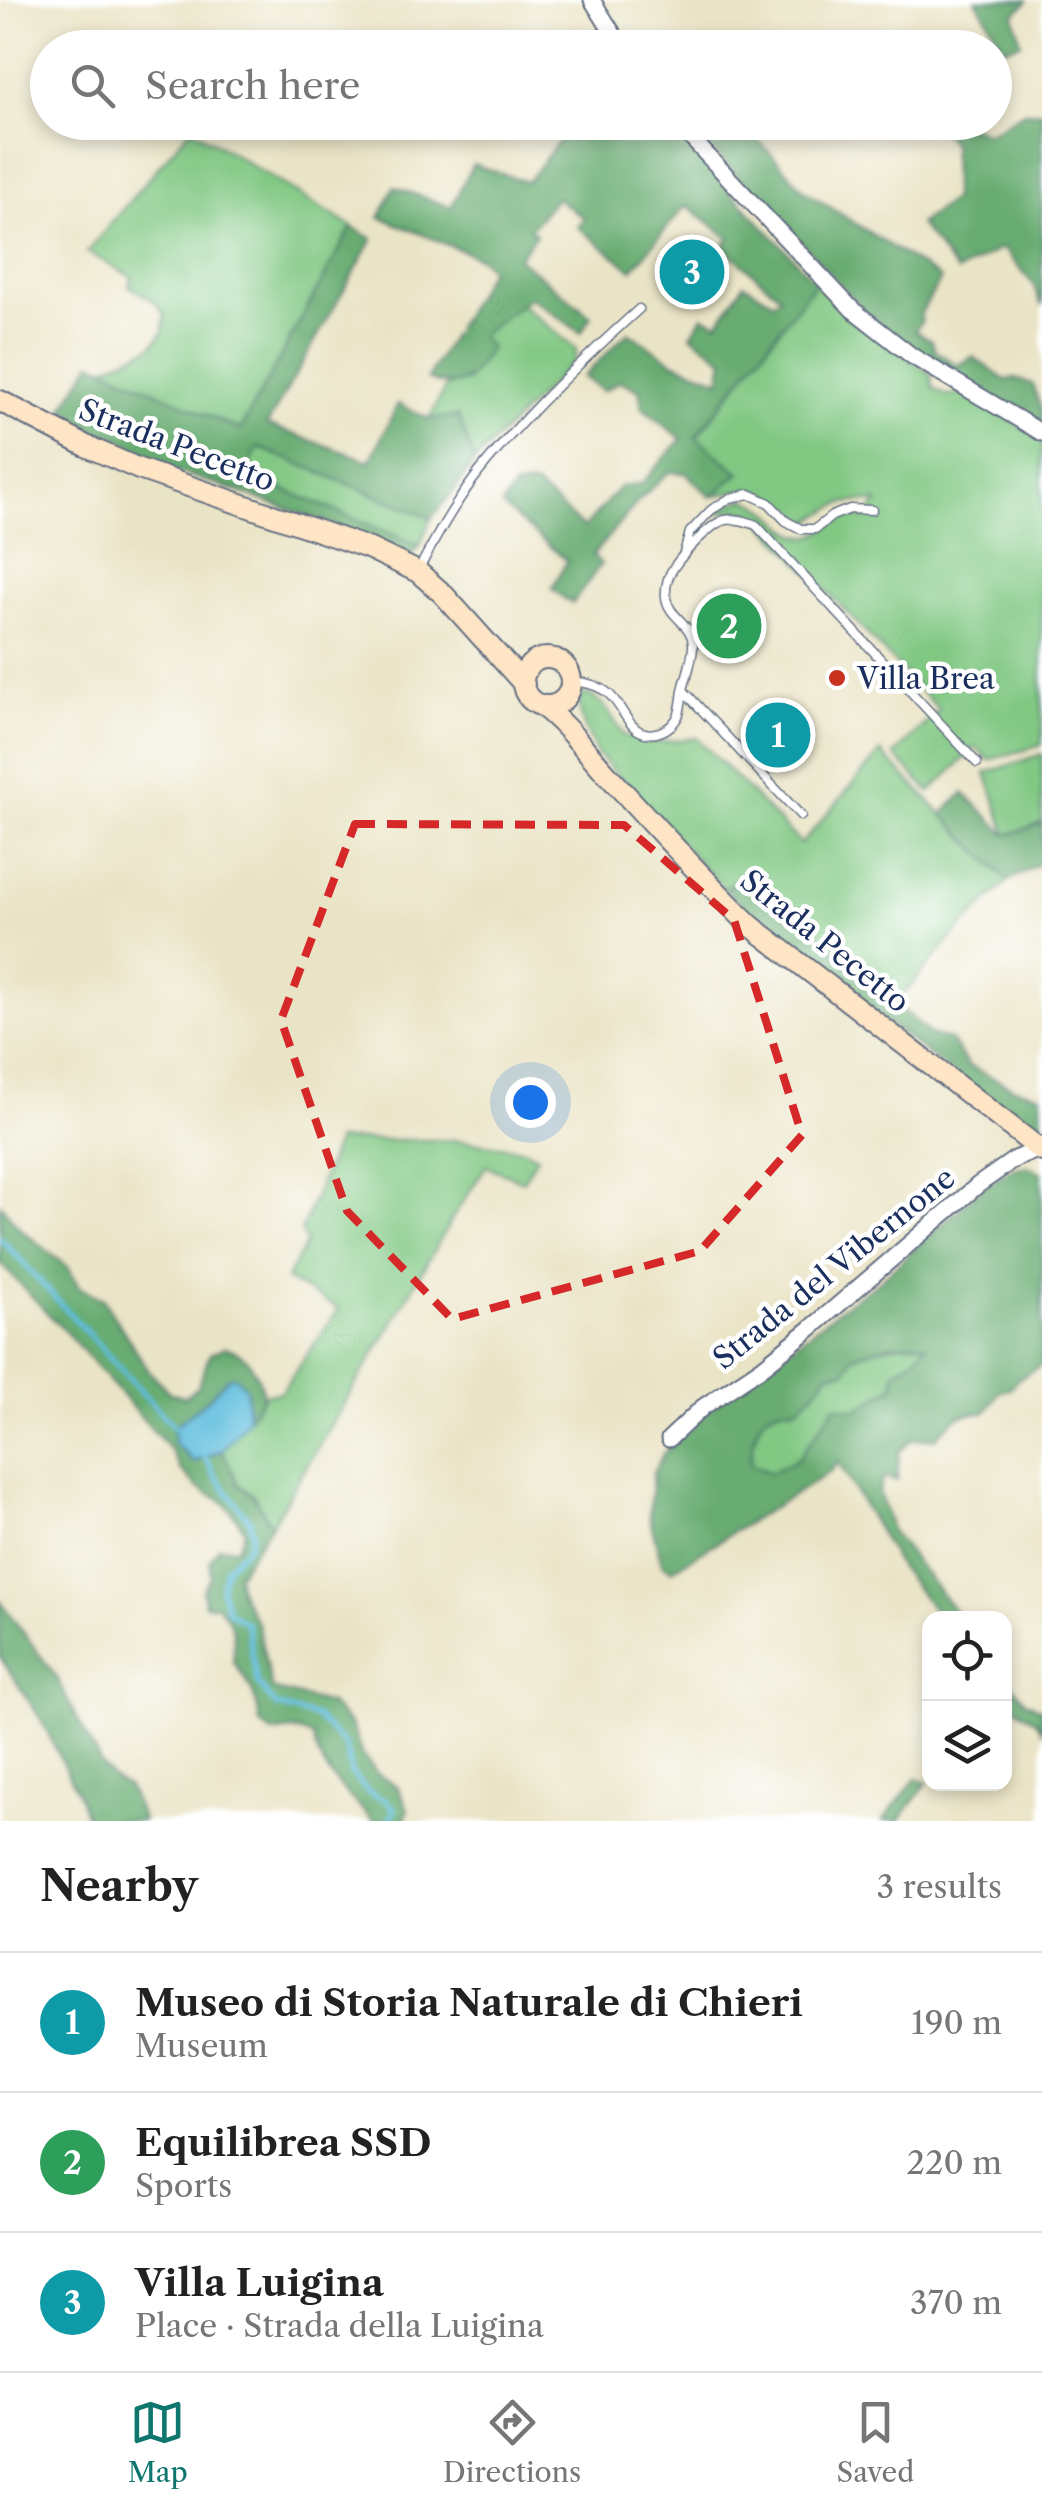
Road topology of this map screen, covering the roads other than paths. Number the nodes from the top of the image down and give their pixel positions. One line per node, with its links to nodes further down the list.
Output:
1 (592, 0): 2 (street)
2 (611, 30)
3 (693, 140): 6 (street)
4 (640, 309): 9 (lane)
5 (0, 400): 9 (main road, Strada Pecetto)
6 (1042, 432)
7 (872, 510): 8 (lane)
8 (683, 557): 14 (lane); 17 (lane)
9 (418, 572): 10 (main road, Strada Pecetto)
10 (481, 636): 11 (main road, Strada Pecetto); 12 (main road, Strada Pecetto)
11 (538, 660): 12 (main road); 13 (main road, Strada Pecetto)
12 (524, 684): 15 (main road, Strada Pecetto)
13 (570, 687): 14 (lane); 15 (main road); 16 (main road, Strada Pecetto)
14 (684, 690): 18 (lane)
15 (542, 706): 16 (main road, Strada Pecetto)
16 (590, 756): 19 (main road, Strada Pecetto)
17 (977, 763)
18 (801, 816)
19 (1041, 1150): 20 (street, Strada del Vibernone)
20 (668, 1439)

